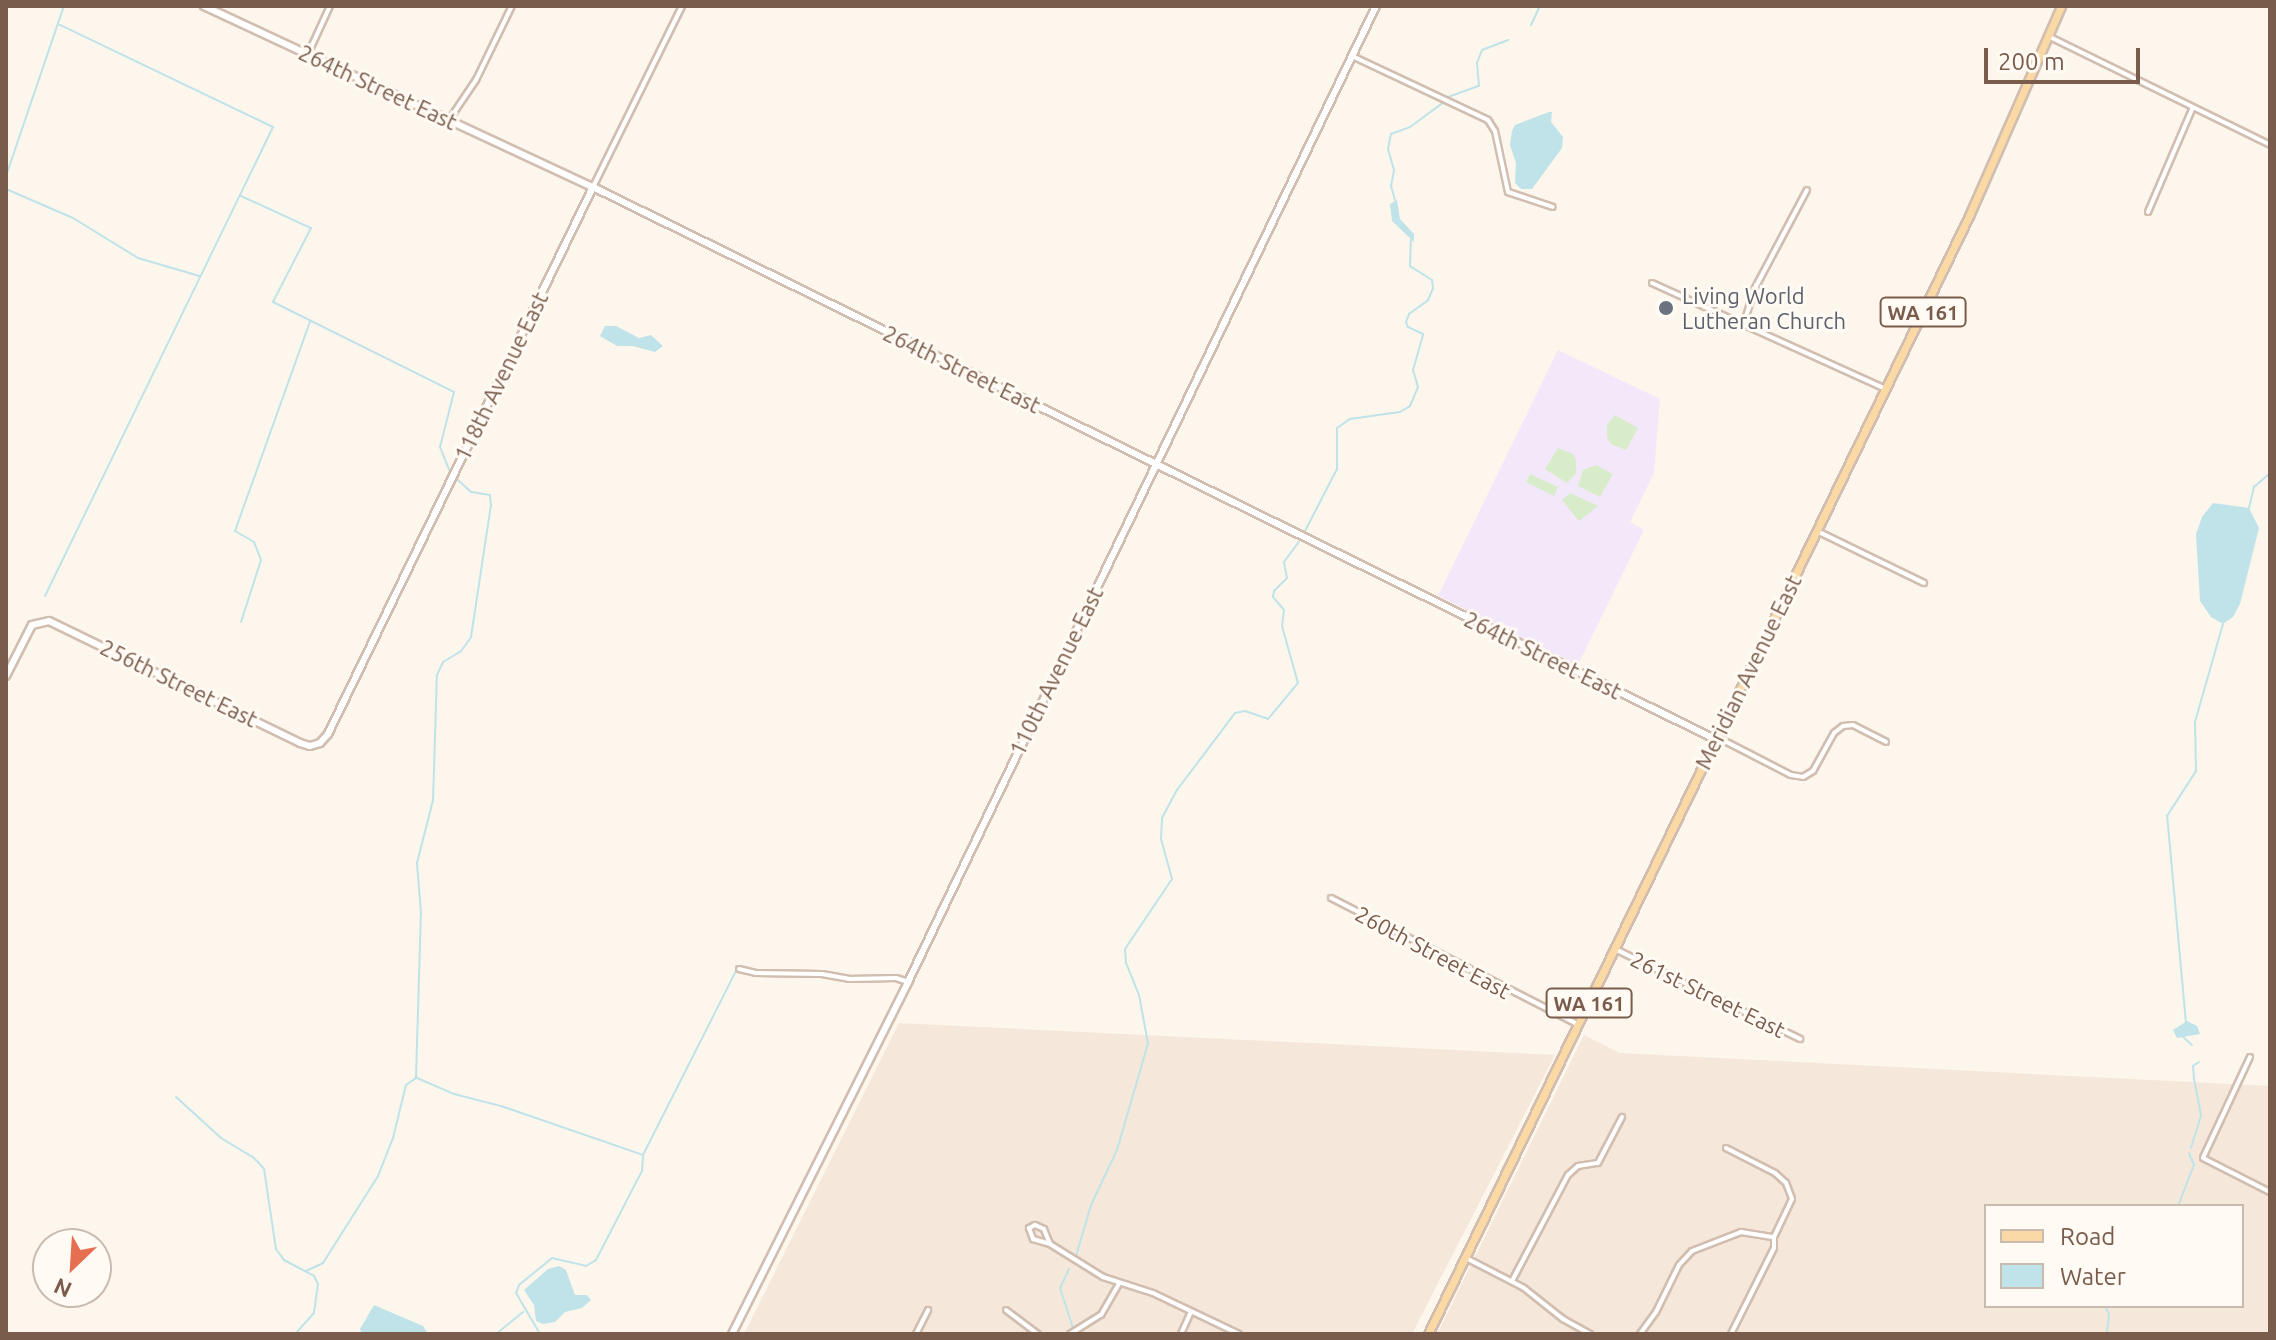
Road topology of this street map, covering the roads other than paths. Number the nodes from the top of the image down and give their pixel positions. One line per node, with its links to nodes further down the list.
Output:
1 (204, 6): 8 (street, 264th Street East)
2 (330, 6): 8 (street)
3 (512, 6): 11 (street)
4 (682, 6): 13 (street, 118th Avenue East)
5 (1376, 6): 9 (street, 110th Avenue East)
6 (2061, 6): 7 (main road, Meridian Avenue East / WA 161)
7 (2048, 36): 10 (street); 19 (main road, Meridian Avenue East / WA 161)
8 (308, 54): 11 (street, 264th Street East)
9 (1352, 56): 15 (street); 20 (street, 110th Avenue East)
10 (2193, 107): 12 (street); 16 (street)
11 (449, 120): 13 (street, 264th Street East)
12 (2270, 145)
13 (593, 187): 20 (street, 264th Street East); 26 (street, 118th Avenue East)
14 (1807, 190): 18 (street)
15 (1553, 207)
16 (2148, 212)
17 (1652, 283): 18 (street)
18 (1744, 323): 19 (street)
19 (1886, 389): 21 (main road, Meridian Avenue East / WA 161)
20 (1156, 464): 24 (street, 264th Street East); 30 (street, 110th Avenue East)
21 (1817, 531): 22 (street); 24 (main road, Meridian Avenue East / WA 161)
22 (1924, 583)
23 (6, 676): 26 (street, 256th Street East)
24 (1716, 738): 25 (street); 28 (main road, Meridian Avenue East / WA 161)
25 (1886, 742)
26 (318, 744)
27 (1331, 898): 31 (street, 260th Street East)
28 (1615, 949): 31 (main road, Meridian Avenue East / WA 161); 32 (street, 261st Street East)
29 (739, 969): 30 (street)
30 (908, 982): 45 (street, 110th Avenue East)
31 (1579, 1025): 39 (main road, Meridian Avenue East / WA 161)
32 (1800, 1039)
33 (2250, 1057): 36 (street)
34 (1622, 1117): 40 (street)
35 (1726, 1148): 37 (street)
36 (2270, 1192)
37 (1774, 1237): 53 (street); 54 (street)
38 (1050, 1244): 38 (street); 41 (street)
39 (1465, 1258): 40 (street); 51 (main road, Meridian Avenue East / WA 161)
40 (1512, 1281): 52 (street)
41 (1119, 1284): 44 (street); 48 (street)
42 (928, 1310): 46 (street)
43 (1006, 1310): 47 (street)
44 (1191, 1312): 49 (street); 50 (street)
45 (732, 1334)
46 (916, 1334)
47 (1038, 1334)
48 (1070, 1334)
49 (1181, 1334)
50 (1239, 1334)
51 (1428, 1334)
52 (1590, 1334)
53 (1640, 1334)
54 (1731, 1334)

